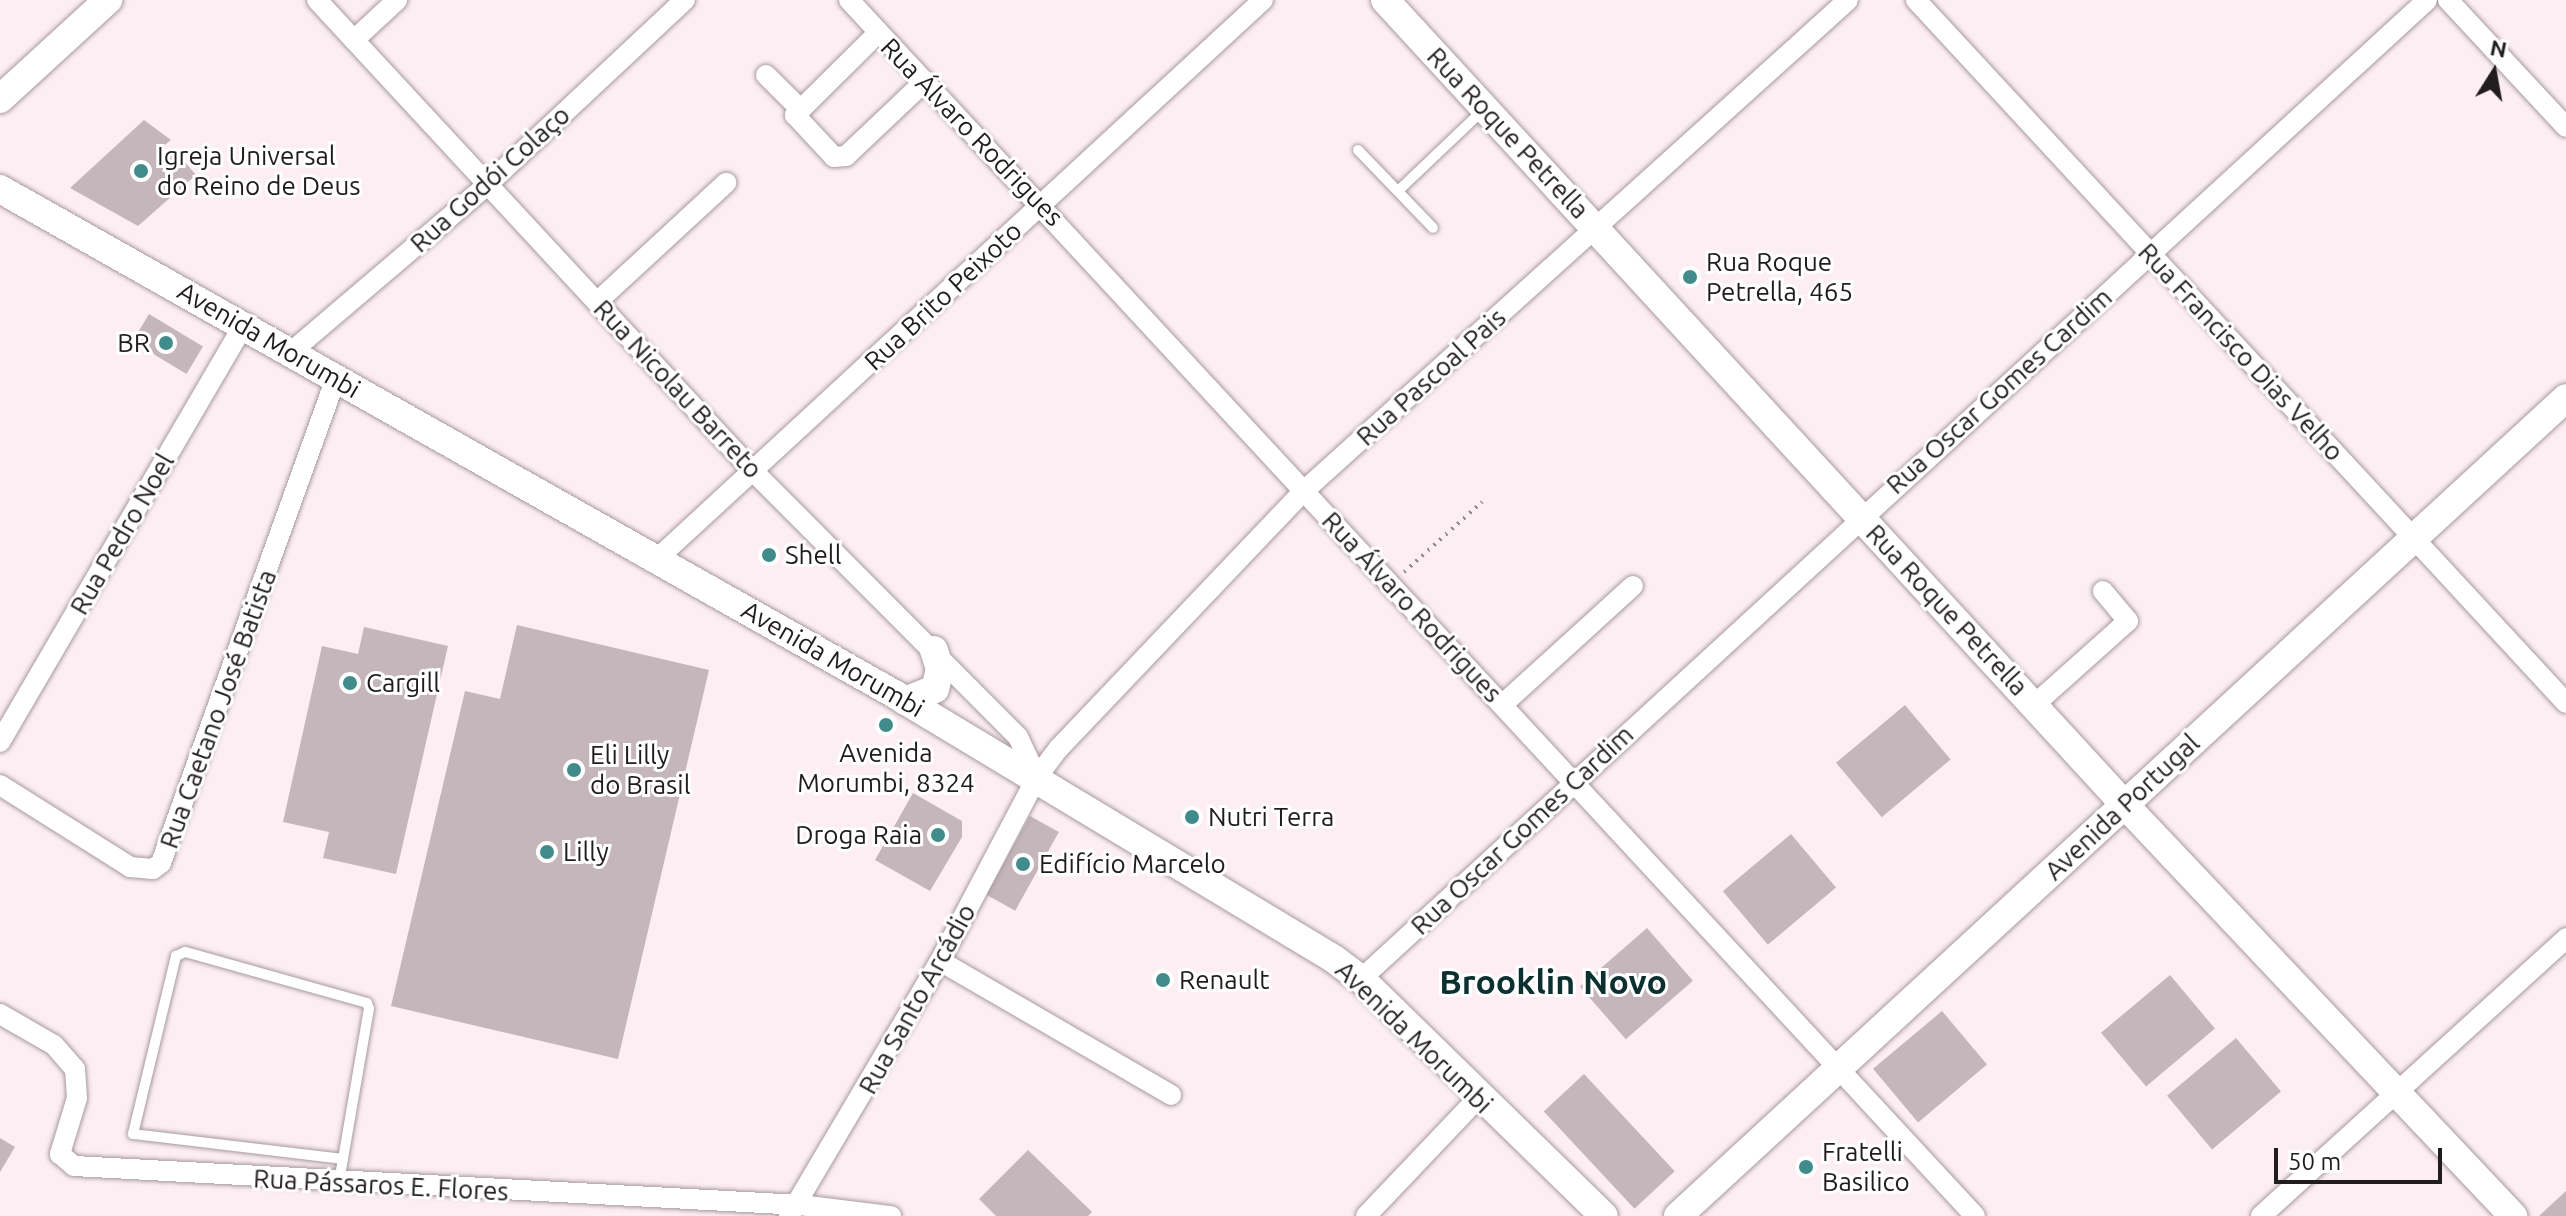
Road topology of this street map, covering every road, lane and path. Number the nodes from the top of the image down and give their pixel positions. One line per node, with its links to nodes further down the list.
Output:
1 (108, 0): 16 (street)
2 (317, 0): 13 (street, Rua Nicolau Barreto)
3 (397, 0): 13 (street)
4 (685, 0): 22 (street, Rua Godói Colaço)
5 (849, 0): 12 (street, Rua Álvaro Rodrigues)
6 (1263, 0): 25 (street, Rua Brito Peixoto)
7 (1385, 0): 17 (street, Rua Roque Petrella)
8 (1848, 0): 27 (street, Rua Pascoal Pais)
9 (1916, 0): 28 (street, Rua Francisco Dias Velho)
10 (2427, 0): 28 (street, Rua Oscar Gomes Cardim)
11 (2448, 0): 19 (street)
12 (878, 33): 15 (street, Rua Álvaro Rodrigues); 18 (street)
13 (354, 40): 22 (street, Rua Nicolau Barreto)
14 (766, 75): 18 (street)
15 (925, 81): 18 (street); 25 (street, Rua Álvaro Rodrigues)
16 (0, 99)
17 (1485, 108): 24 (lane); 27 (street, Rua Roque Petrella)
18 (800, 109)
19 (2566, 127)
20 (1358, 150): 24 (lane)
21 (726, 183): 29 (street)
22 (487, 185): 29 (street, Rua Nicolau Barreto); 31 (street, Rua Godói Colaço)
23 (0, 189): 30 (street, Avenida Morumbi)
24 (1399, 190): 26 (lane)
25 (1042, 204): 34 (street, Rua Brito Peixoto); 35 (street, Rua Álvaro Rodrigues)
26 (1433, 228)
27 (1596, 229): 35 (street, Rua Pascoal Pais); 37 (street, Rua Roque Petrella)
28 (2150, 252): 37 (street, Rua Oscar Gomes Cardim); 38 (street, Rua Francisco Dias Velho)
29 (597, 302): 34 (street, Rua Nicolau Barreto)
30 (244, 325): 31 (street, Avenida Morumbi); 48 (street, Rua Pedro Noel)
31 (291, 352): 32 (street, Avenida Morumbi)
32 (336, 378): 39 (street, Avenida Morumbi); 51 (street, Rua Caetano José Batista)
33 (2566, 398): 38 (street, Avenida Portugal)
34 (754, 472): 39 (street, Rua Brito Peixoto); 43 (street, Rua Nicolau Barreto)
35 (1305, 490): 40 (street, Rua Álvaro Rodrigues); 49 (street, Rua Pascoal Pais)
36 (1482, 502): 40 (path)
37 (1860, 517): 47 (street, Rua Roque Petrella); 50 (street, Rua Oscar Gomes Cardim)
38 (2414, 540): 45 (street, Rua Francisco Dias Velho); 52 (street, Avenida Portugal)
39 (658, 558): 44 (street, Avenida Morumbi)
40 (1391, 584): 46 (street, Rua Álvaro Rodrigues)
41 (1633, 586): 46 (street)
42 (2103, 591): 47 (street)
43 (934, 650): 44 (street); 49 (street, Rua Nicolau Barreto)
44 (905, 701): 49 (street, Avenida Morumbi)
45 (2566, 703)
46 (1502, 705): 50 (street, Rua Álvaro Rodrigues)
47 (2034, 705): 52 (street, Rua Roque Petrella)
48 (0, 742)
49 (1037, 777): 54 (street, Rua Santo Arcádio); 55 (street, Avenida Morumbi)
50 (1574, 783): 55 (street, Rua Oscar Gomes Cardim); 57 (street, Rua Álvaro Rodrigues)
51 (0, 785)
52 (2124, 804): 57 (street, Avenida Portugal); 58 (street, Rua Roque Petrella)
53 (2566, 938): 58 (street)
54 (940, 961): 59 (street); 63 (street, Rua Santo Arcádio)
55 (1361, 979): 60 (street, Avenida Morumbi)
56 (0, 1014): 62 (street, Rua Pássaros E. Flores)
57 (1839, 1070): 67 (street, Avenida Portugal); 68 (street, Rua Álvaro Rodrigues)
58 (2396, 1089): 69 (street); 70 (street, Rua Roque Petrella)
59 (1171, 1095)
60 (1478, 1098): 65 (street); 66 (street, Avenida Morumbi)
61 (343, 1159): 61 (lane); 62 (lane)
62 (339, 1182): 63 (street, Rua Pássaros E. Flores)
63 (794, 1210): 64 (street, Rua Pássaros E. Flores)
64 (891, 1216)
65 (1366, 1216)
66 (1604, 1216)
67 (1678, 1216)
68 (1975, 1216)
69 (2261, 1216)
70 (2513, 1216)

